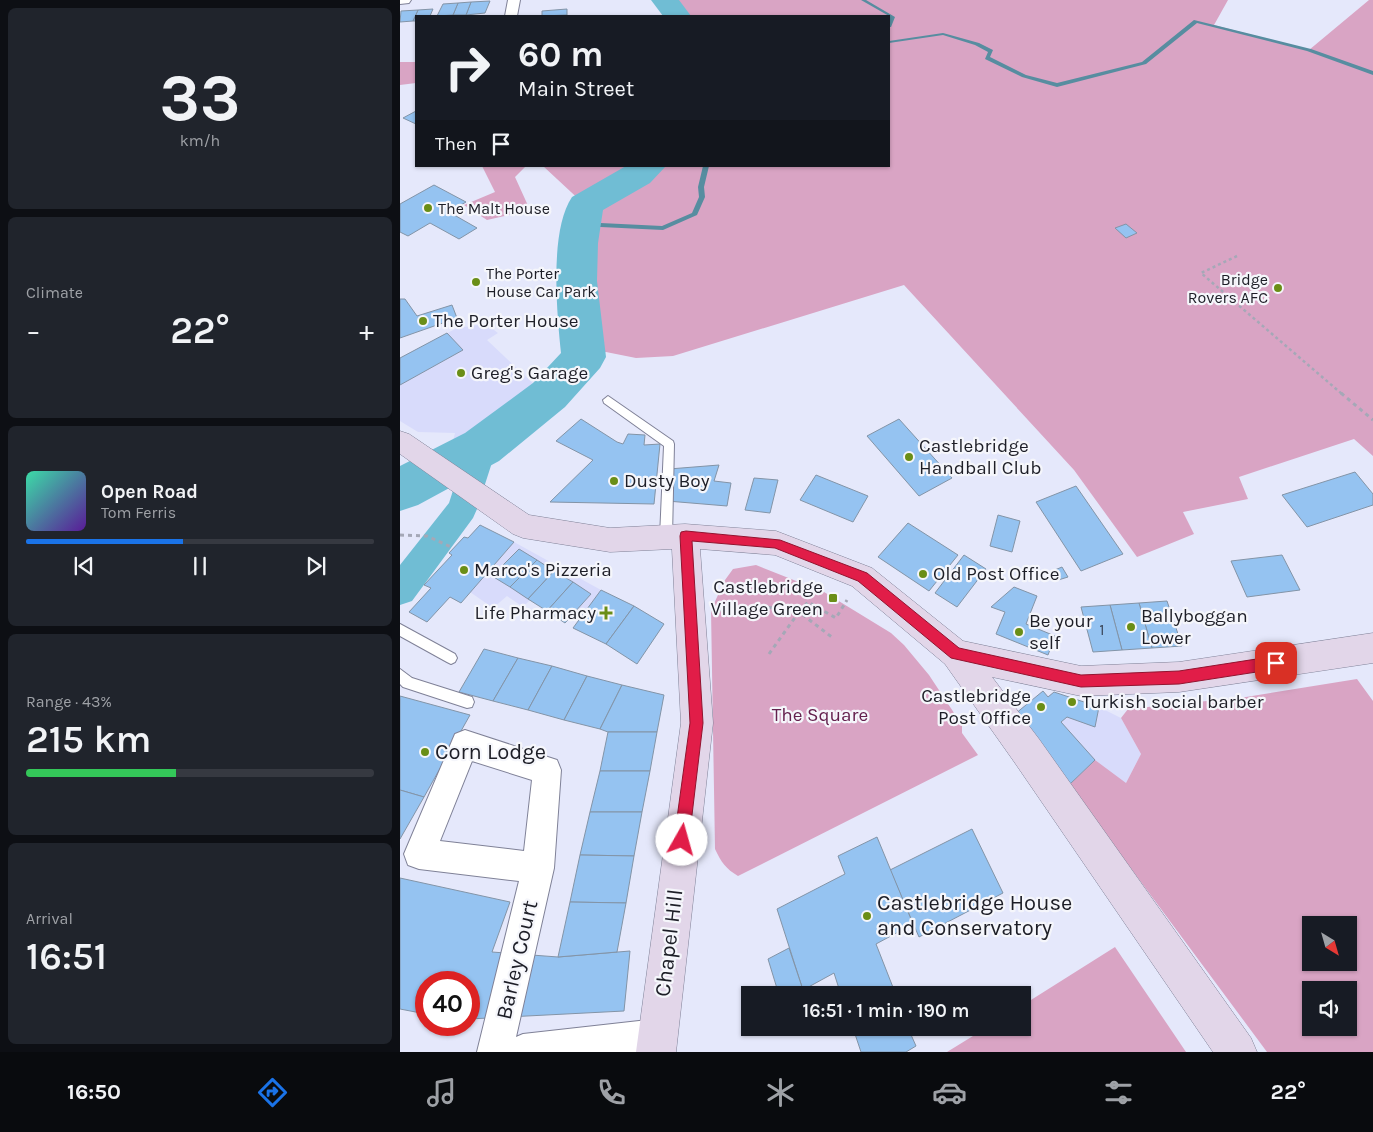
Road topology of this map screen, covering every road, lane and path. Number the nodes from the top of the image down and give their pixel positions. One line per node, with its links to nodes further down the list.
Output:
1 (400, 0): 2 (street)
2 (405, 0)
3 (514, 0): 4 (street)
4 (511, 15)
5 (1237, 256): 7 (path)
6 (608, 400): 10 (lane)
7 (1373, 420)
8 (406, 444): 10 (street)
9 (400, 535): 11 (path)
10 (676, 536): 12 (street); 13 (street, Chapel Hill)
11 (449, 546)
12 (862, 577): 14 (path); 19 (street)
13 (690, 611): 14 (path); 24 (street, Chapel Hill)
14 (799, 612): 16 (path); 18 (path)
15 (400, 630): 20 (lane)
16 (833, 638)
17 (1373, 648): 19 (street)
18 (769, 654)
19 (956, 654): 27 (street)
20 (451, 658)
21 (400, 675): 22 (lane)
22 (467, 702)
23 (538, 868): 23 (street, Barley Court); 25 (street, Barley Court)
24 (656, 1044): 26 (street)
25 (495, 1052)
26 (522, 1052)
27 (1237, 1052)

